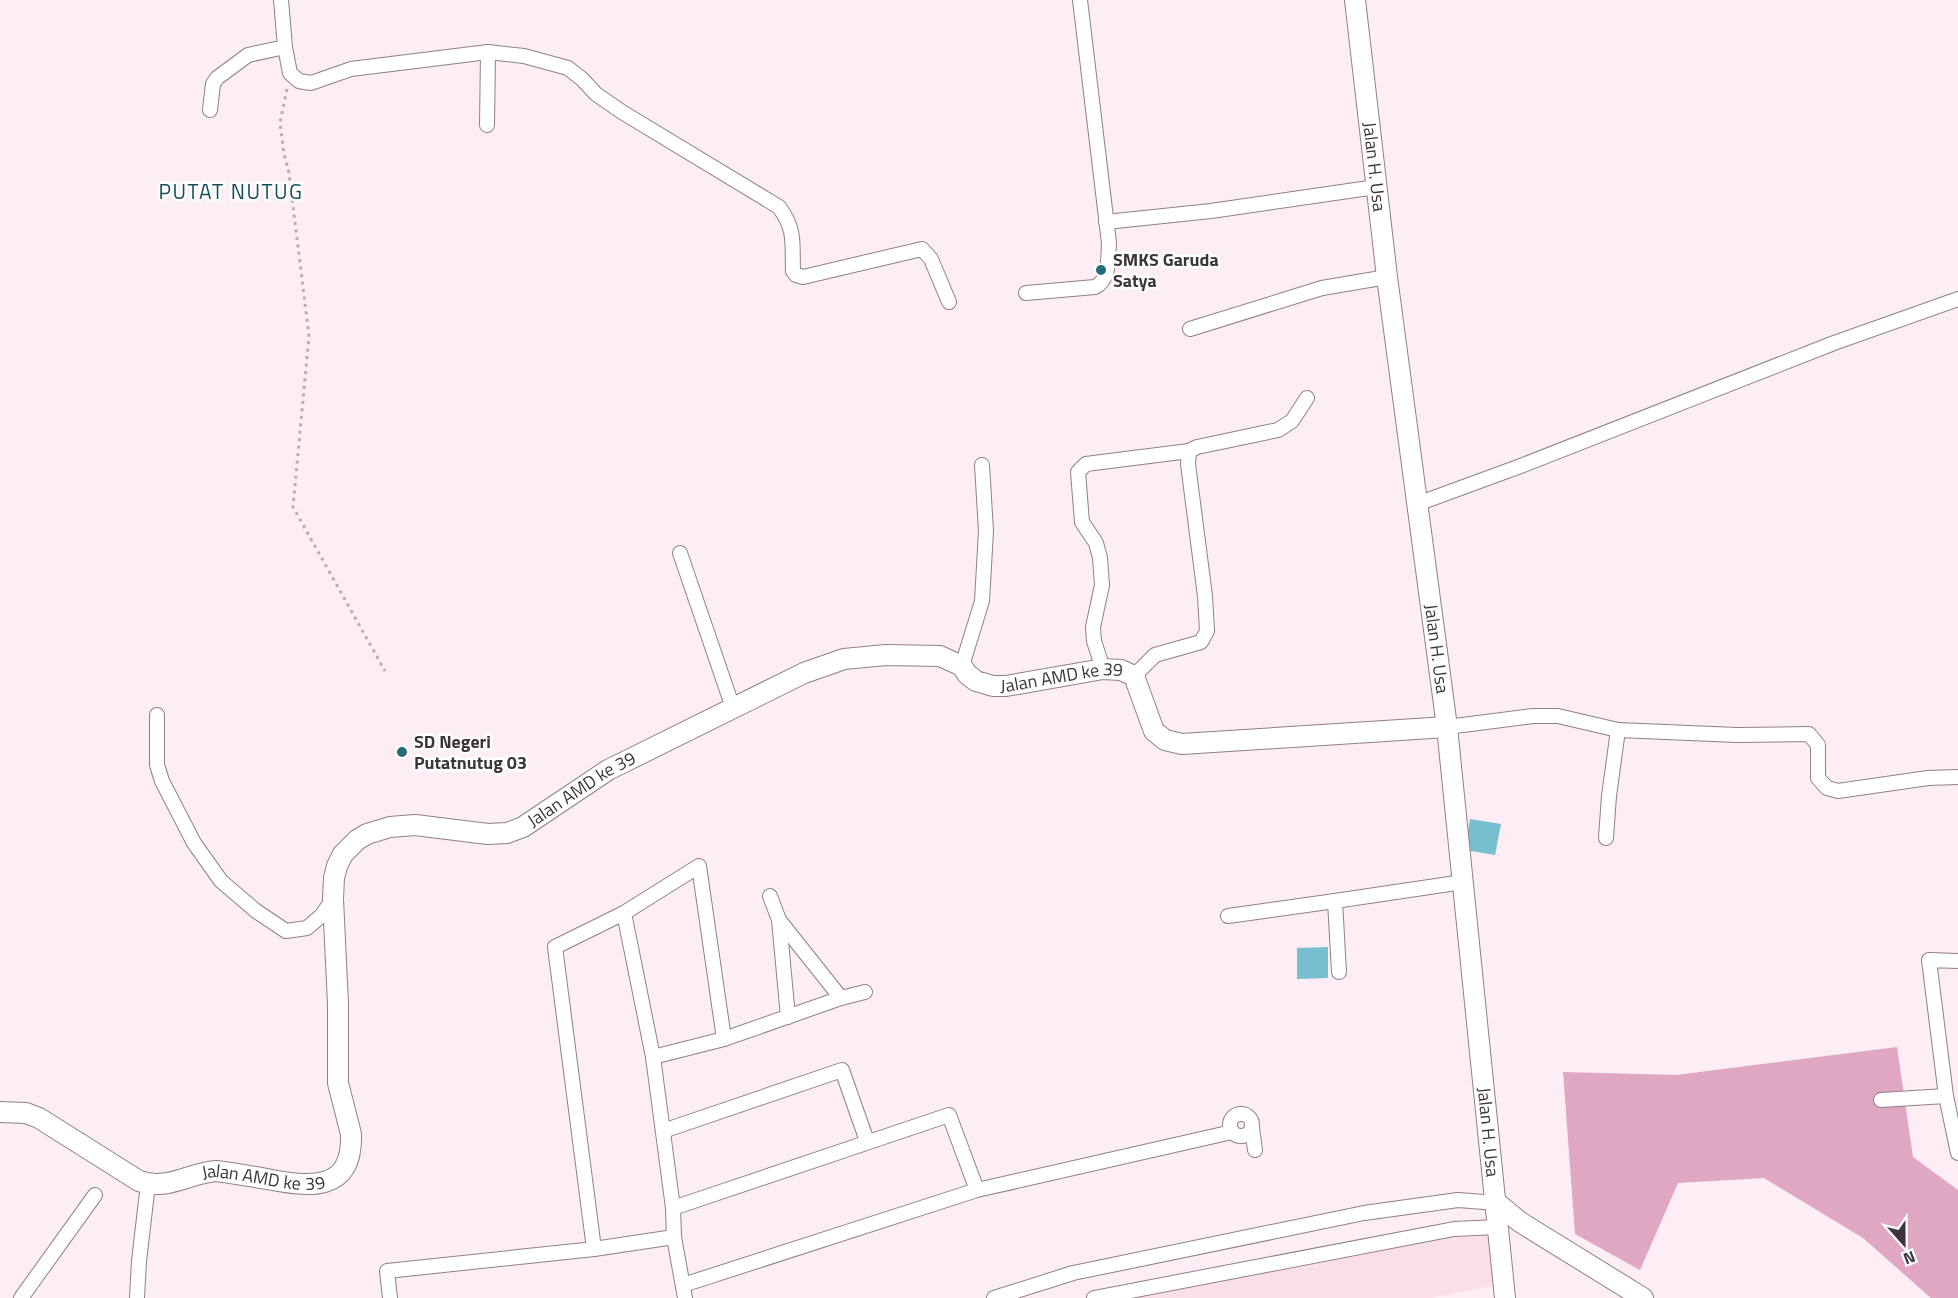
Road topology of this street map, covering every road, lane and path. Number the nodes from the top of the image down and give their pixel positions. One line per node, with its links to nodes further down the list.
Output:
1 (281, 0): 4 (street)
2 (1080, 0): 10 (street)
3 (1355, 0): 9 (street, Jalan H. Usa)
4 (285, 47): 6 (street); 7 (street)
5 (488, 52): 6 (street); 8 (street); 14 (street)
6 (290, 73): 23 (path)
7 (210, 110)
8 (487, 125)
9 (1376, 187): 10 (street); 11 (street, Jalan H. Usa)
10 (1106, 222): 12 (street)
11 (1387, 277): 15 (street); 19 (street, Jalan H. Usa)
12 (1026, 293)
13 (1958, 299): 19 (street)
14 (949, 302)
15 (1190, 329)
16 (1307, 399): 17 (street)
17 (1189, 451): 22 (street); 24 (street)
18 (982, 465): 21 (street)
19 (1417, 504): 27 (street, Jalan H. Usa)
20 (680, 553): 25 (street)
21 (962, 666): 22 (street, Jalan AMD ke 39); 25 (street, Jalan AMD ke 39)
22 (1103, 669): 24 (street, Jalan AMD ke 39)
23 (385, 671)
24 (1134, 676): 27 (street, Jalan AMD ke 39)
25 (733, 708): 33 (street, Jalan AMD ke 39)
26 (157, 716): 33 (street)
27 (1447, 727): 28 (street); 31 (street, Jalan H. Usa)
28 (1618, 730): 29 (street); 30 (street)
29 (1958, 777)
30 (1606, 838)
31 (1463, 882): 34 (street); 55 (street, Jalan H. Usa)
32 (770, 896): 37 (street)
33 (333, 900): 52 (street, Jalan AMD ke 39)
34 (1335, 901): 36 (street); 39 (street)
35 (624, 913): 43 (street); 44 (street); 60 (street)
36 (1228, 916)
37 (779, 920): 41 (street); 42 (street)
38 (1958, 961): 45 (street)
39 (1339, 972)
40 (865, 992): 41 (street)
41 (841, 998): 42 (street)
42 (788, 1017): 43 (street)
43 (724, 1039): 44 (street)
44 (653, 1058): 48 (street)
45 (1946, 1096): 46 (street); 51 (street)
46 (1881, 1100)
47 (0, 1112): 52 (street)
48 (663, 1131): 49 (street); 56 (street)
49 (867, 1141): 53 (street); 56 (street)
50 (1255, 1150): 53 (street)
51 (1958, 1153)
52 (148, 1184): 63 (street)
53 (977, 1190): 61 (street)
54 (95, 1195): 62 (street)
55 (1497, 1203): 57 (street); 58 (street, Jalan H. Usa); 65 (street)
56 (673, 1208): 59 (street)
57 (1520, 1222): 58 (street); 68 (street)
58 (1498, 1227): 66 (street); 67 (street, Jalan H. Usa)
59 (674, 1237): 60 (street); 61 (street)
60 (594, 1249): 64 (street)
61 (684, 1292)
62 (21, 1298)
63 (137, 1298)
64 (390, 1298)
65 (994, 1298)
66 (1094, 1298)
67 (1505, 1298)
68 (1643, 1298)

